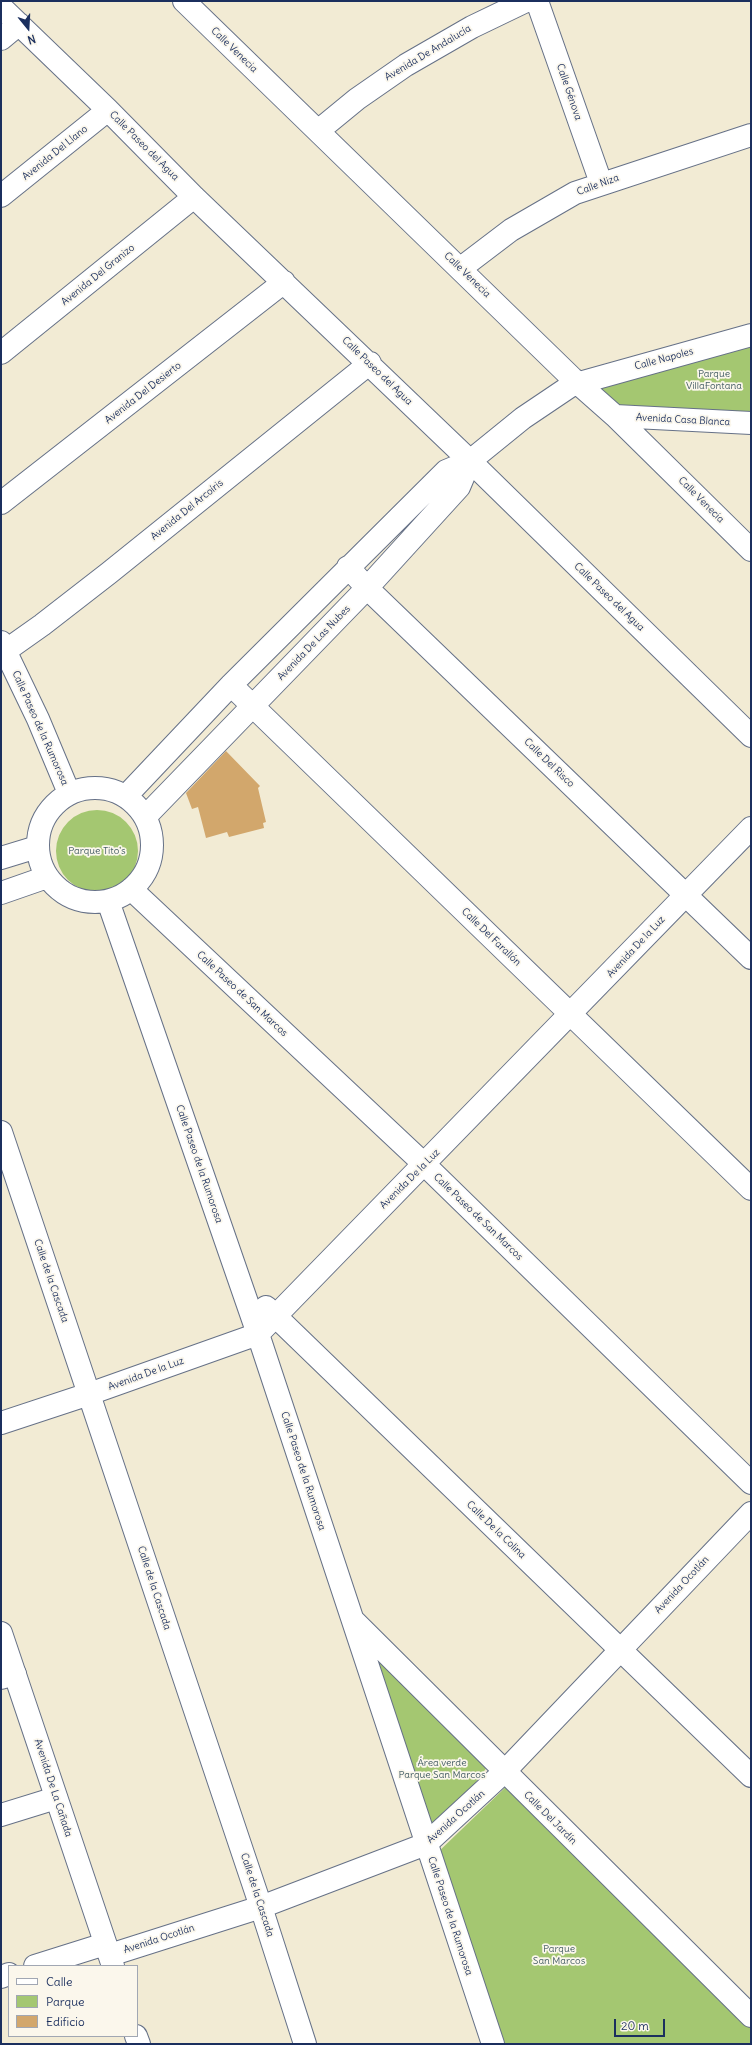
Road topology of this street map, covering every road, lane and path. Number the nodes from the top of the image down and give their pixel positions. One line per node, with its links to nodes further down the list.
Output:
1 (184, 1): 8 (street, Calle Venecia)
2 (526, 1): 8 (street, Avenida De Andalucía)
3 (537, 1): 10 (street, Calle Génova)
4 (1, 7): 5 (street, Calle Paseo del Agua)
5 (19, 24): 6 (street); 7 (street, Calle Paseo del Agua)
6 (1, 39)
7 (108, 110): 11 (street, Avenida Del Llano); 12 (street, Calle Paseo del Agua)
8 (318, 131): 13 (street, Calle Venecia)
9 (751, 135): 10 (street, Calle Niza)
10 (601, 183): 13 (street, Calle Niza)
11 (1, 196)
12 (194, 197): 14 (street, Calle Paseo del Agua); 16 (street, Avenida Del Granizo)
13 (460, 268): 18 (street, Calle Venecia)
14 (284, 282): 17 (street, Calle Paseo del Agua); 22 (street, Avenida Del Desierto)
15 (751, 335): 18 (street, Calle Napoles)
16 (1, 353)
17 (370, 363): 21 (street, Calle Paseo del Agua); 26 (street, Avenida Del Arcoíris)
18 (577, 383): 19 (street, Calle Venecia); 21 (street, Avenida De Las Nubes)
19 (615, 416): 20 (street, Avenida Casa Blanca); 23 (street, Calle Venecia)
20 (751, 423)
21 (470, 460): 24 (street, Avenida De Las Nubes); 25 (street, Avenida De Las Nubes); 29 (street, Calle Paseo del Agua)
22 (1, 503)
23 (751, 550)
24 (348, 567): 25 (street, Calle Del Risco); 27 (street, Avenida De Las Nubes)
25 (367, 588): 28 (street, Avenida De Las Nubes); 39 (street, Calle Del Risco)
26 (3, 649): 30 (street, Calle Paseo de la Rumorosa)
27 (231, 685): 28 (street, Calle Del Farallón); 31 (street, Avenida De Las Nubes)
28 (253, 706): 32 (street, Avenida De Las Nubes); 42 (street, Calle Del Farallón)
29 (751, 736)
30 (69, 793): 31 (street); 34 (street)
31 (126, 796): 32 (street)
32 (145, 817): 37 (street)
33 (751, 828): 39 (street, Avenida De la Luz)
34 (37, 847): 35 (street); 36 (street)
35 (1, 858)
36 (46, 877): 38 (street); 40 (street)
37 (131, 889): 40 (street); 44 (street, Calle Paseo de San Marcos)
38 (1, 893)
39 (685, 894): 41 (street, Calle Del Risco); 42 (street, Avenida De la Luz)
40 (108, 900): 46 (street, Calle Paseo de la Rumorosa)
41 (751, 958)
42 (571, 1015): 44 (street, Avenida De la Luz); 45 (street, Calle Del Farallón)
43 (1, 1132): 49 (street, Calle de la Cascada)
44 (425, 1165): 47 (street, Avenida De la Luz); 51 (street, Calle Paseo de San Marcos)
45 (751, 1189)
46 (241, 1284): 47 (street, Calle De la Colina); 48 (street, Calle Paseo de la Rumorosa)
47 (276, 1316): 48 (street, Avenida De la Luz); 55 (street, Calle De la Colina)
48 (258, 1334): 49 (street, Avenida De la Luz); 53 (street, Calle Paseo de la Rumorosa)
49 (89, 1394): 50 (street, Avenida De la Luz); 62 (street, Calle de la Cascada)
50 (1, 1423)
51 (751, 1483)
52 (751, 1513): 55 (street, Avenida Ocotlán)
53 (351, 1618): 57 (street, Calle Del Jardín); 61 (street, Calle Paseo de la Rumorosa)
54 (1, 1633): 56 (street, Avenida De La Cañada)
55 (621, 1650): 57 (street, Avenida Ocotlán); 58 (street, Calle De la Colina)
56 (8, 1676): 59 (street, Avenida De La Cañada)
57 (504, 1772): 61 (street, Avenida Ocotlán); 65 (street, Calle Del Jardín)
58 (751, 1776)
59 (56, 1798): 60 (street); 63 (street, Avenida De La Cañada)
60 (1, 1815)
61 (426, 1844): 62 (street, Avenida Ocotlán); 67 (street, Calle Paseo de la Rumorosa)
62 (261, 1907): 63 (street, Avenida Ocotlán); 66 (street, Calle de la Cascada)
63 (109, 1955): 64 (street, Avenida Ocotlán)
64 (42, 1965)
65 (751, 2016)
66 (305, 2044)
67 (493, 2044)

